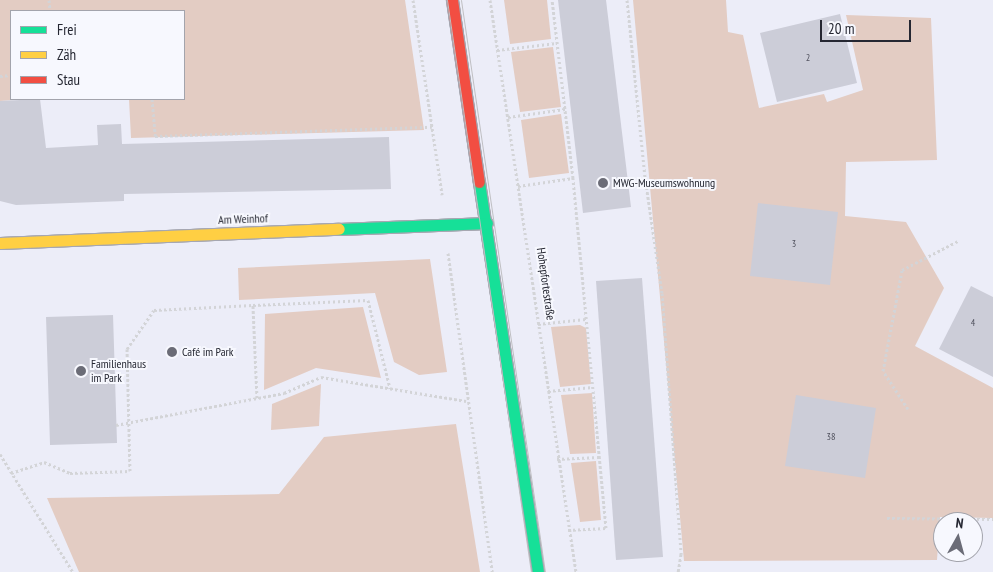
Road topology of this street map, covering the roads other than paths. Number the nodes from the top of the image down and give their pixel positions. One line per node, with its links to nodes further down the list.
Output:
1 (452, 0): 2 (street)
2 (487, 223): 3 (street, Am Weinhof); 4 (street)
3 (0, 243)
4 (538, 572)

